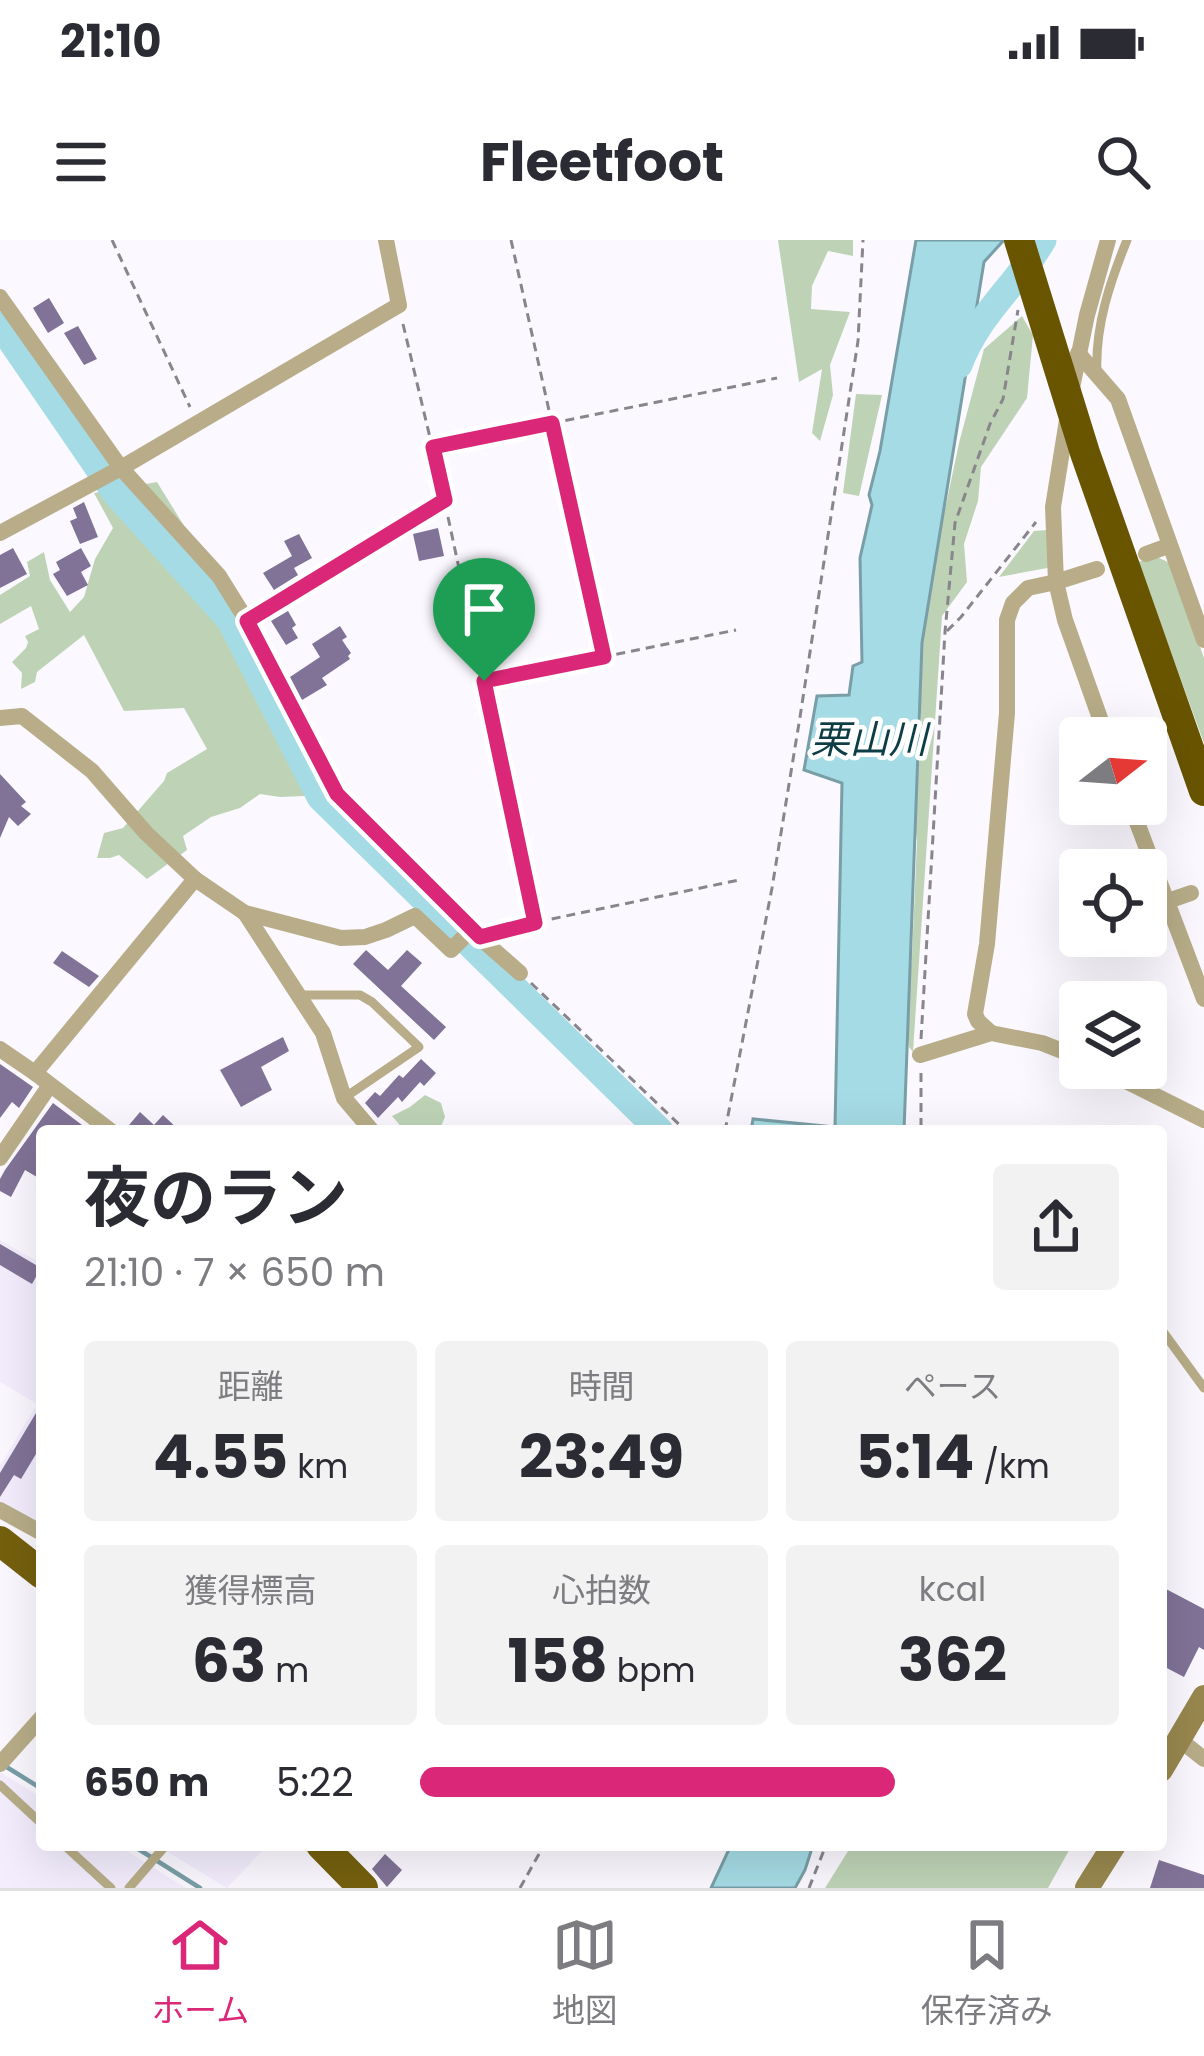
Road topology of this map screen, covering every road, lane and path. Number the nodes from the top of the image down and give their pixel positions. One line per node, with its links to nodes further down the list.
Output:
1 (112, 240): 15 (path)
2 (386, 240): 10 (street)
3 (512, 240): 16 (path)
4 (856, 240): 8 (path)
5 (1019, 240): 34 (highway)
6 (1108, 240): 12 (street)
7 (1127, 240): 13 (lane)
8 (863, 242): 57 (path)
9 (0, 297): 18 (street)
10 (399, 305): 15 (street); 17 (path)
11 (1018, 306): 28 (path)
12 (1078, 353): 13 (street); 20 (street)
13 (1096, 372): 22 (street)
14 (777, 377): 16 (path)
15 (198, 423): 18 (street)
16 (552, 423): 17 (path); 30 (path)
17 (433, 447): 19 (path)
18 (121, 468): 21 (street); 26 (street)
19 (445, 500): 26 (street); 31 (path)
20 (1053, 508): 25 (street); 28 (path)
21 (0, 533)
22 (1168, 546): 23 (street); 29 (street)
23 (1146, 554)
24 (1097, 569): 25 (street)
25 (1056, 582): 32 (street); 46 (street)
26 (247, 621): 42 (street)
27 (736, 630): 30 (path)
28 (945, 632): 49 (path)
29 (1204, 640)
30 (604, 657): 31 (path)
31 (484, 681): 41 (path)
32 (1100, 717)
33 (0, 718): 35 (street)
34 (1204, 791)
35 (195, 879): 40 (street); 50 (street)
36 (739, 880): 41 (path)
37 (1191, 893): 38 (street)
38 (1167, 902)
39 (1167, 905): 45 (street)
40 (244, 913): 42 (street); 44 (street)
41 (535, 923): 42 (path)
42 (475, 933): 43 (street)
43 (520, 973): 56 (path)
44 (298, 995): 52 (street); 52 (lane)
45 (1204, 999)
46 (991, 1033): 48 (street); 49 (street)
47 (0, 1049): 50 (street)
48 (1059, 1050)
49 (920, 1054): 58 (path)
50 (43, 1079): 54 (street); 59 (street)
51 (1142, 1089): 53 (street)
52 (344, 1098): 55 (street)
53 (1204, 1120)
54 (103, 1125)
55 (366, 1125)
56 (680, 1125)
57 (726, 1125)
58 (921, 1125)
59 (0, 1158)
60 (1167, 1337): 61 (lane)
61 (1204, 1388)
62 (0, 1510): 63 (street)
63 (36, 1530)
64 (0, 1541): 65 (highway)
65 (36, 1569)
66 (1204, 1696): 68 (main road)
67 (36, 1724): 71 (street)
68 (1180, 1741): 69 (street); 70 (main road)
69 (1204, 1759)
70 (1167, 1761)
71 (0, 1764)
72 (0, 1785): 73 (lane)
73 (36, 1818)
74 (71, 1851): 80 (lane)
75 (161, 1851): 81 (lane)
76 (327, 1851): 82 (highway)
77 (541, 1851): 83 (path)
78 (824, 1851): 84 (path)
79 (1110, 1851): 85 (main road)
80 (111, 1888)
81 (129, 1888)
82 (363, 1888)
83 (520, 1888)
84 (809, 1888)
85 (1088, 1888)

